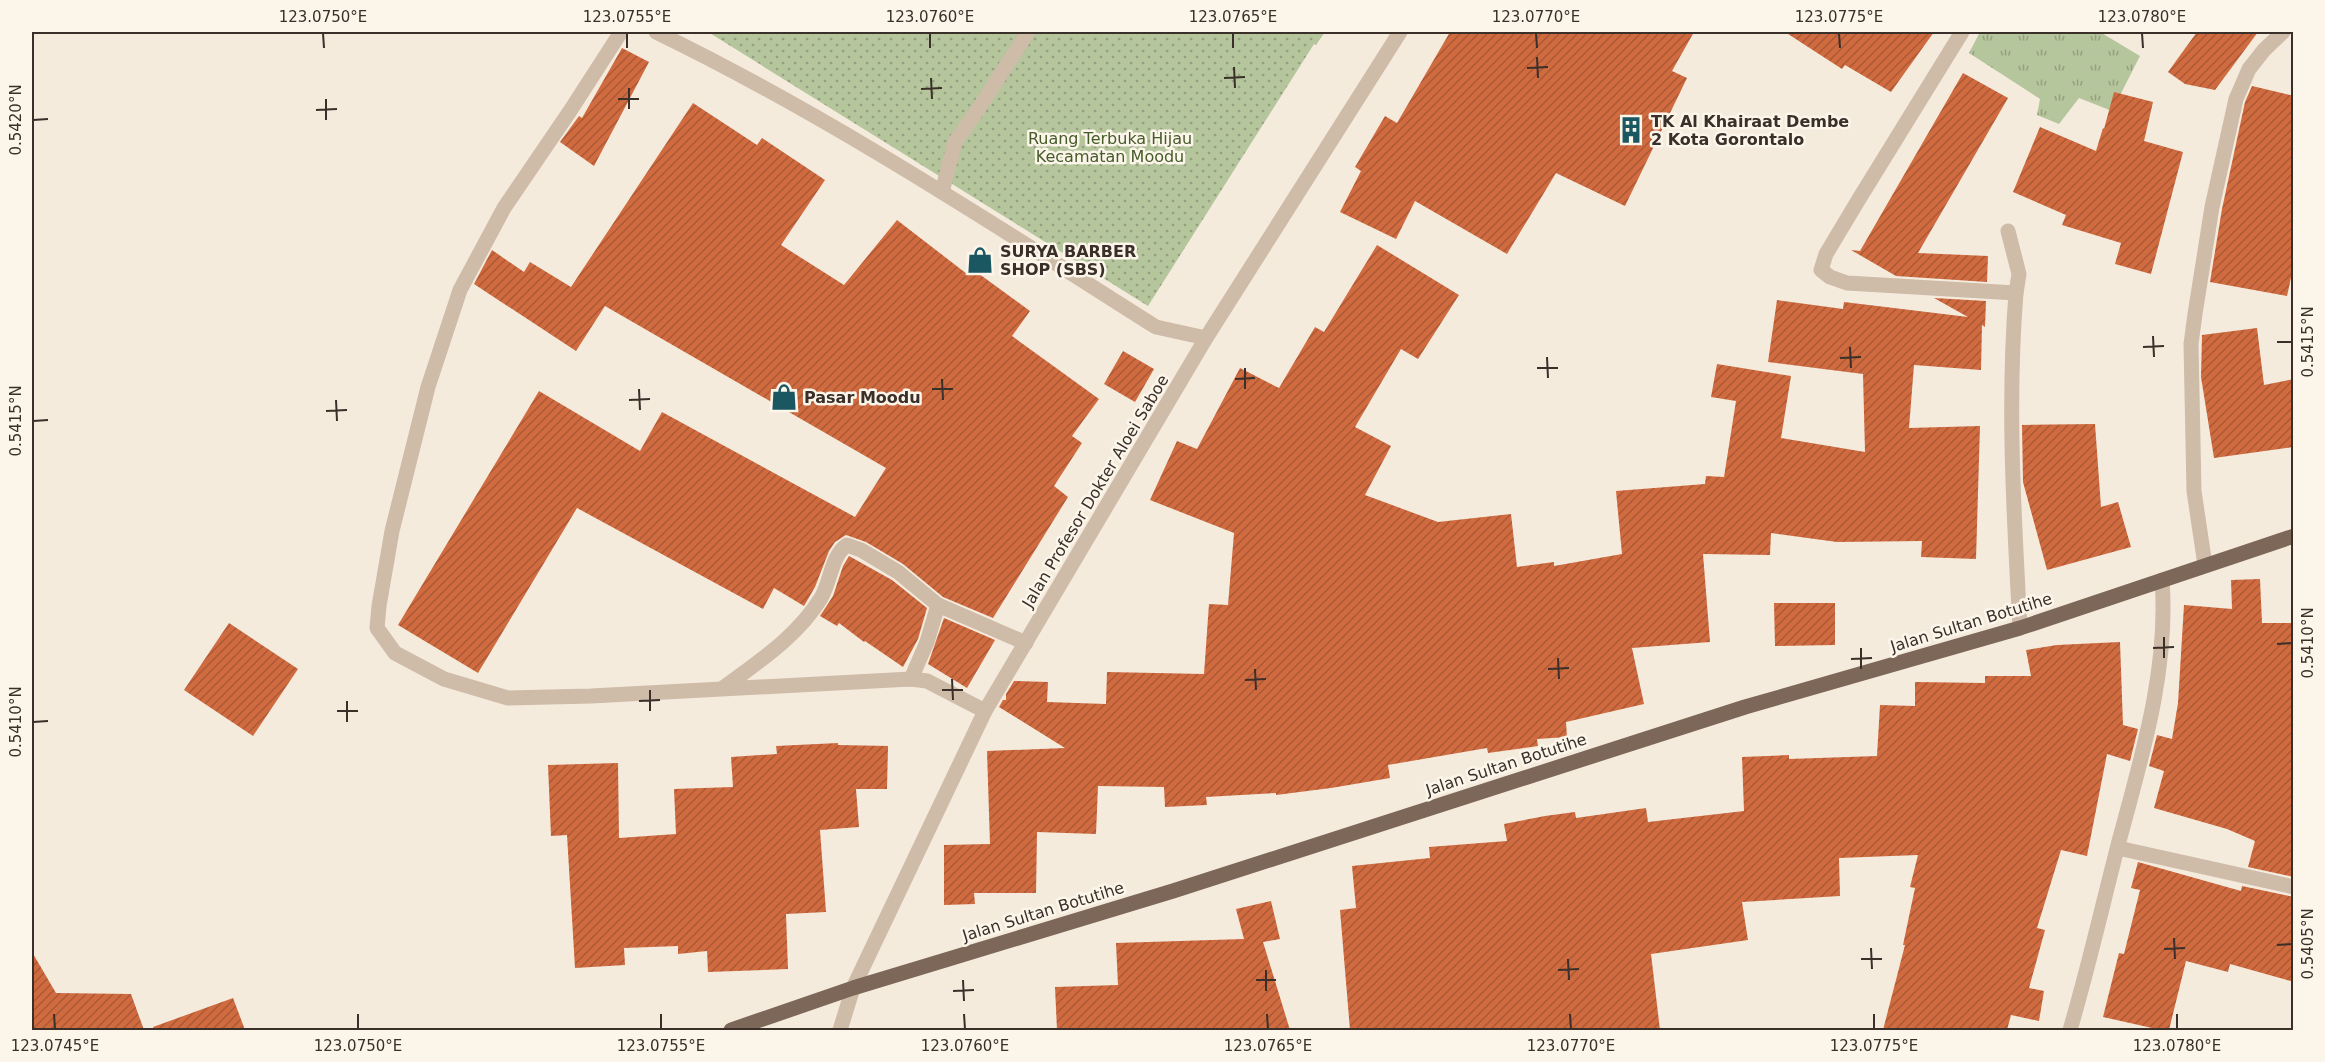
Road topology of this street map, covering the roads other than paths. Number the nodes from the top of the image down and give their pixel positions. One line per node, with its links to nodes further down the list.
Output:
1 (621, 32): 19 (street)
2 (656, 32): 7 (street)
3 (1028, 32): 8 (street)
4 (1400, 32): 11 (street, Jalan Profesor Dokter Aloei Saboe)
5 (1962, 32): 10 (street)
6 (2283, 32): 13 (street)
7 (673, 35): 8 (street)
8 (942, 192): 11 (street)
9 (2008, 231): 10 (street)
10 (2016, 293): 16 (street)
11 (1206, 338): 17 (street, Jalan Profesor Dokter Aloei Saboe)
12 (2294, 536): 13 (main road, Jalan Sultan Botutihe)
13 (2205, 565): 14 (main road, Jalan Sultan Botutihe)
14 (2162, 580): 16 (main road, Jalan Sultan Botutihe); 21 (street)
15 (938, 605): 17 (street); 18 (street); 19 (street)
16 (2019, 628): 23 (main road, Jalan Sultan Botutihe)
17 (1026, 643): 20 (street, Jalan Profesor Dokter Aloei Saboe)
18 (911, 679): 19 (street); 20 (street)
19 (723, 688)
20 (985, 711): 23 (street, Jalan Profesor Dokter Aloei Saboe)
21 (2118, 848): 22 (street); 26 (street)
22 (2294, 887)
23 (853, 988): 24 (main road, Jalan Sultan Botutihe); 25 (street, Jalan Profesor Dokter Aloei Saboe)
24 (731, 1030)
25 (840, 1030)
26 (2070, 1030)

